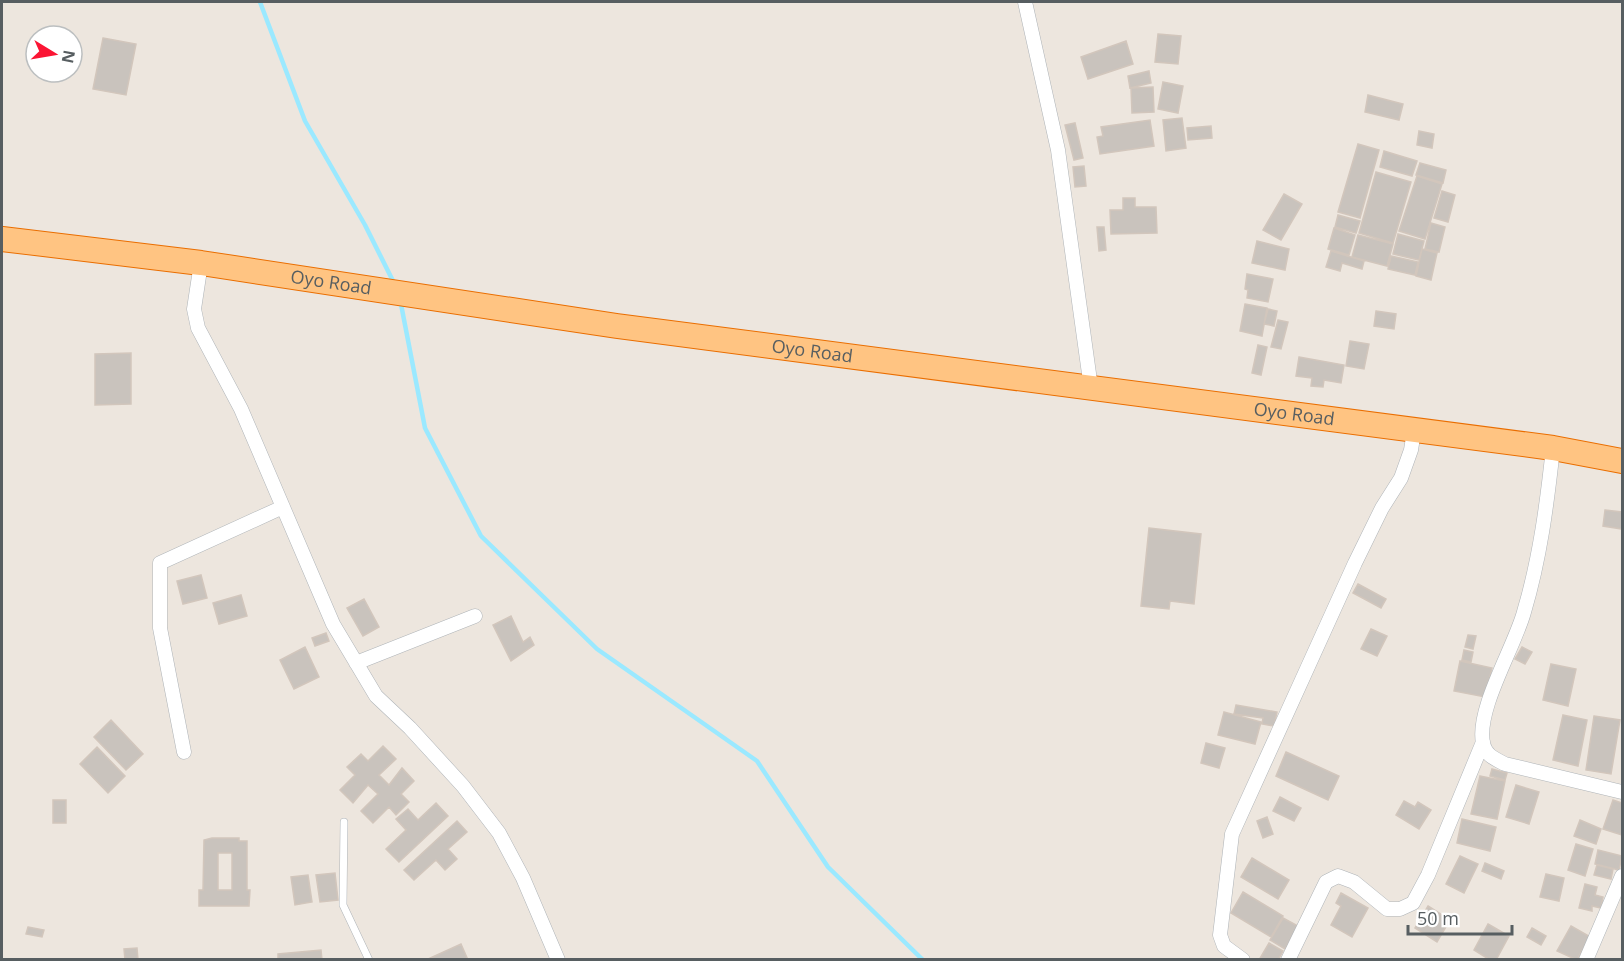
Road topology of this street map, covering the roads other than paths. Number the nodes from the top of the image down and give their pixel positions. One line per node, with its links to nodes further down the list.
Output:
1 (1025, 2): 4 (street)
2 (2, 239): 3 (highway, Oyo Road)
3 (201, 263): 4 (highway, Oyo Road); 8 (street)
4 (1091, 388): 5 (highway, Oyo Road)
5 (1414, 431): 6 (highway, Oyo Road); 18 (street)
6 (1553, 448): 7 (highway, Oyo Road); 11 (street)
7 (1623, 461)
8 (283, 507): 10 (street); 12 (street)
9 (476, 616): 10 (street)
10 (356, 663): 17 (street)
11 (1483, 742): 13 (street); 19 (street)
12 (184, 752)
13 (1623, 792)
14 (344, 822): 16 (lane)
15 (1623, 876): 20 (street)
16 (369, 960)
17 (558, 960)
18 (1243, 960)
19 (1288, 960)
20 (1586, 960)

